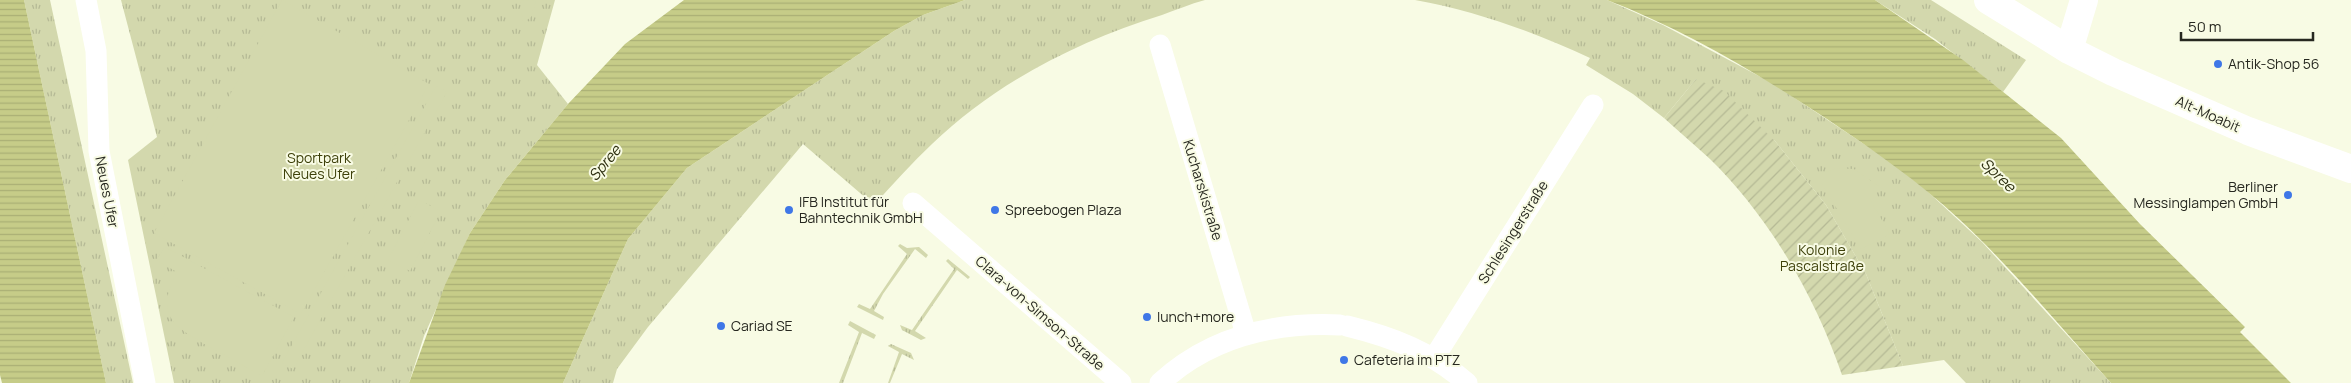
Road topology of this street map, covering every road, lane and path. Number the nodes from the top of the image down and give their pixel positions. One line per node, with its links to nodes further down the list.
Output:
1 (86, 0): 11 (street, Neues Ufer)
2 (1988, 0): 5 (main road, Alt-Moabit)
3 (2084, 0): 5 (main road)
4 (1160, 45): 9 (street, Kucharskistraße)
5 (2069, 50): 7 (main road, Alt-Moabit)
6 (1593, 105): 10 (street, Schlesingerstraße)
7 (2351, 168)
8 (913, 204): 12 (street, Clara-von-Simson-Straße)
9 (1246, 334): 10 (street); 13 (street)
10 (1434, 358): 14 (street)
11 (145, 383)
12 (1121, 383)
13 (1160, 383)
14 (1467, 383)

